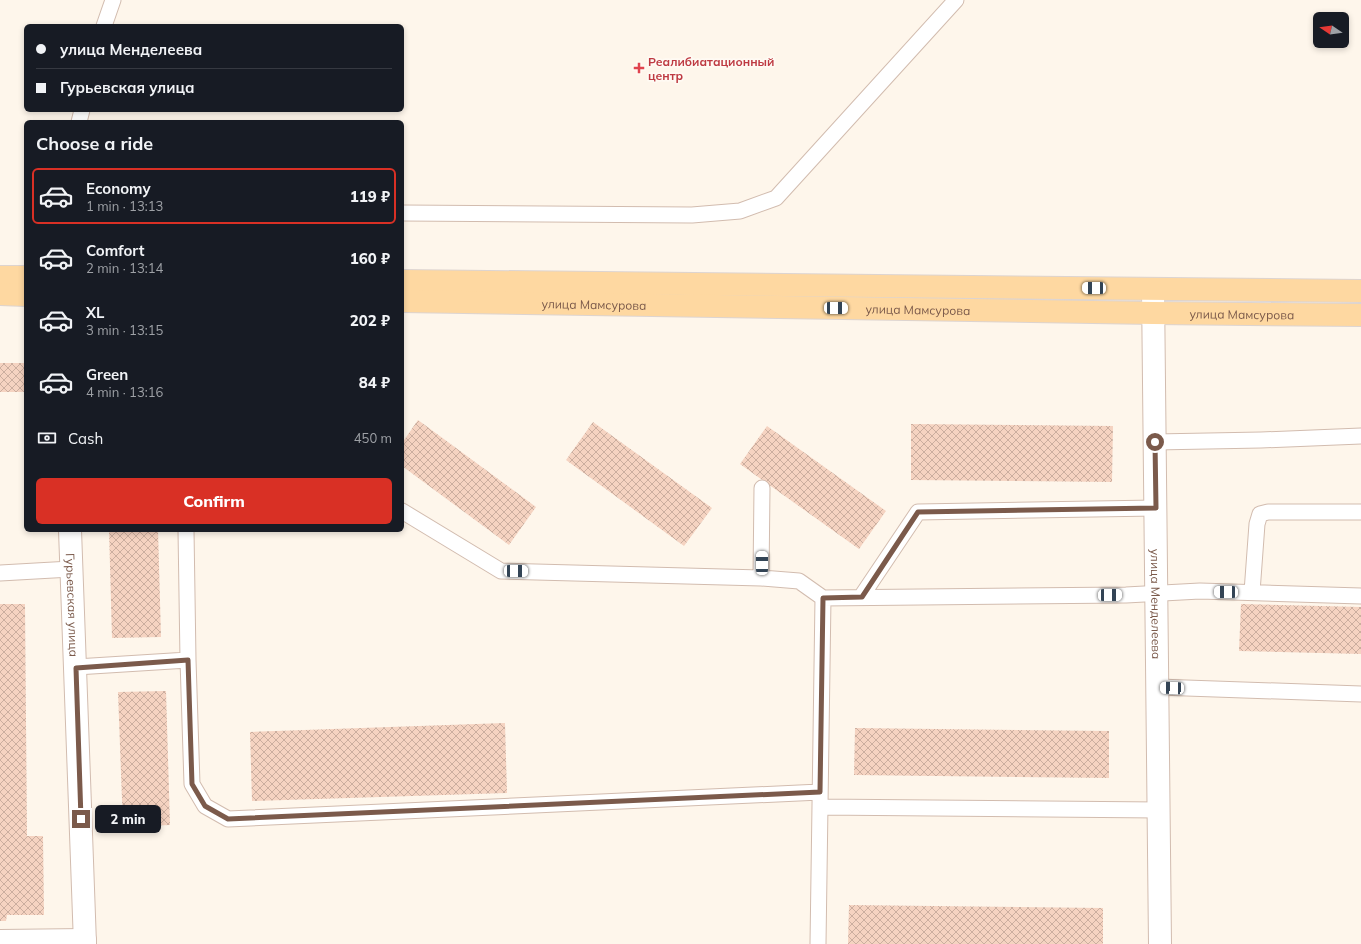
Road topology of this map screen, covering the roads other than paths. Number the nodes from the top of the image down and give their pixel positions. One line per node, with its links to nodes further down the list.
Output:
1 (113, 0): 3 (lane)
2 (956, 0): 4 (lane)
3 (105, 24)
4 (404, 213)
5 (0, 277): 6 (main road)
6 (24, 277)
7 (404, 281): 8 (main road, улица Мамсурова)
8 (1153, 289): 9 (main road, улица Мамсурова); 13 (street, улица Менделеева)
9 (1361, 291)
10 (0, 294): 11 (main road)
11 (24, 295)
12 (404, 301): 13 (main road, улица Мамсурова)
13 (1154, 314): 14 (main road, улица Мамсурова); 16 (street, улица Менделеева)
14 (1361, 314)
15 (1361, 436): 16 (lane)
16 (1155, 442): 18 (street, улица Менделеева)
17 (762, 488): 25 (lane)
18 (1156, 508): 27 (street, улица Менделеева); 29 (lane)
19 (404, 512): 25 (lane)
20 (1361, 512): 26 (lane)
21 (70, 532): 23 (street, Гурьевская улица)
22 (186, 532): 31 (lane)
23 (71, 569): 24 (lane); 32 (street, Гурьевская улица)
24 (0, 573)
25 (761, 578): 30 (lane)
26 (1252, 592): 27 (lane); 28 (lane)
27 (1156, 594): 29 (lane); 33 (street, улица Менделеева)
28 (1361, 596)
29 (862, 597): 30 (lane)
30 (823, 598): 35 (lane)
31 (188, 660): 32 (lane); 35 (lane)
32 (76, 668): 39 (street, Гурьевская улица)
33 (1158, 688): 34 (lane); 37 (street, улица Менделеева)
34 (1361, 694)
35 (820, 792): 36 (lane)
36 (820, 807): 37 (lane); 40 (lane)
37 (1159, 810): 41 (street, улица Менделеева)
38 (0, 941): 39 (street)
39 (85, 942)
40 (818, 944)
41 (1160, 944)

